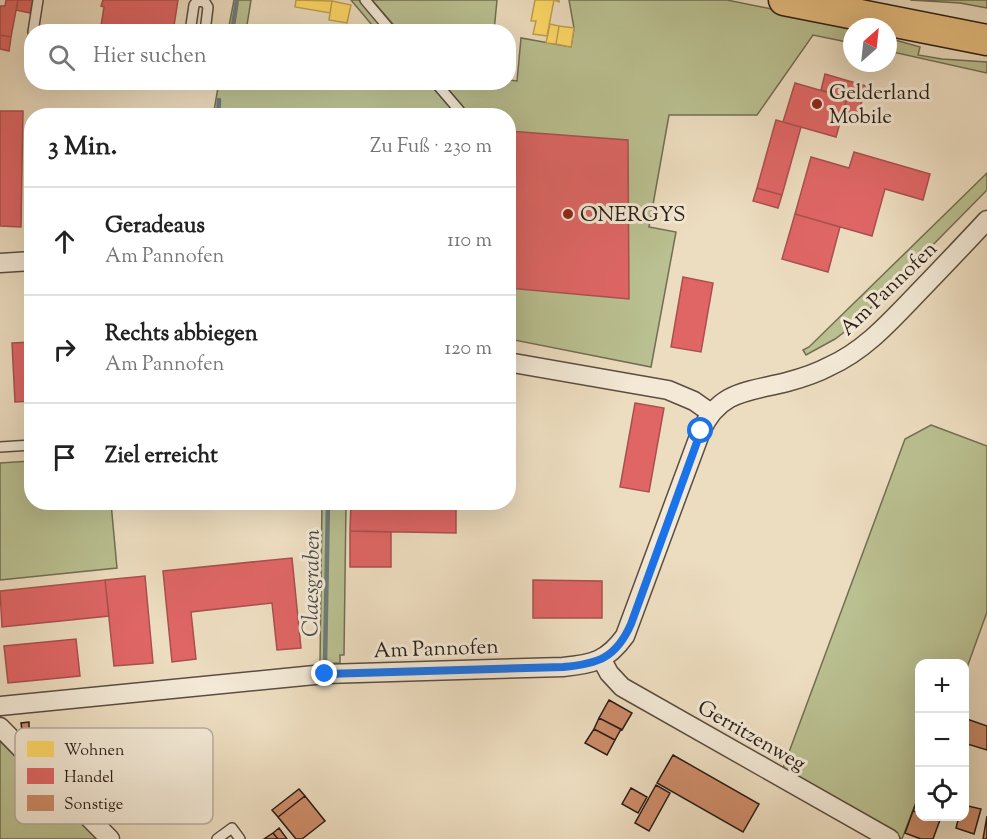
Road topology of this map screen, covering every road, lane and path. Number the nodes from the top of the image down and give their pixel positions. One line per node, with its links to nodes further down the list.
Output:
1 (39, 0): 4 (lane)
2 (365, 0): 7 (lane)
3 (784, 0): 8 (main road)
4 (34, 24)
5 (191, 24): 6 (lane)
6 (206, 24)
7 (385, 24)
8 (987, 40)
9 (442, 90): 10 (lane)
10 (457, 108)
11 (987, 220): 15 (street, Am Pannofen)
12 (24, 262): 13 (street)
13 (0, 263)
14 (516, 363): 15 (street)
15 (711, 413): 18 (street, Am Pannofen)
16 (24, 446): 17 (lane)
17 (0, 447)
18 (602, 660): 19 (street, Am Pannofen); 26 (street, Gerritzenweg)
19 (0, 706)
20 (0, 727): 21 (street)
21 (15, 742)
22 (95, 824): 23 (street)
23 (110, 839)
24 (217, 839): 25 (lane)
25 (240, 839)
26 (890, 839)

